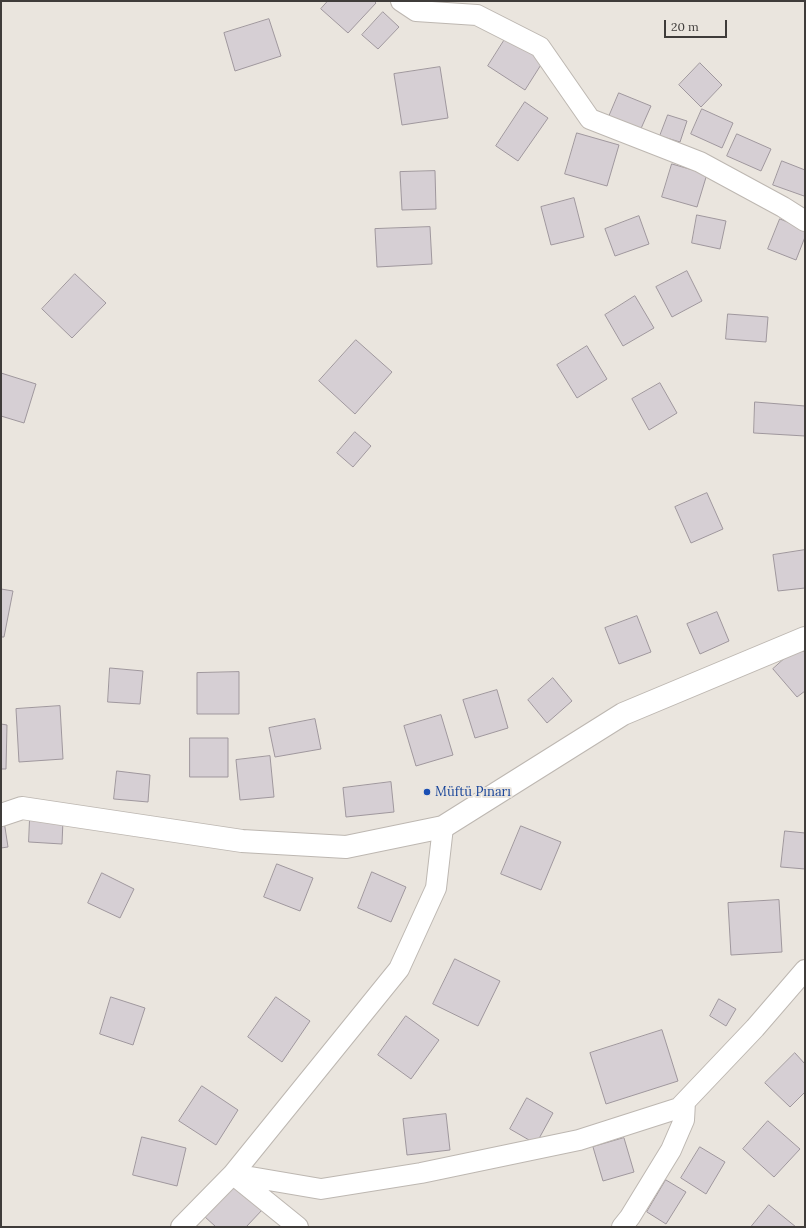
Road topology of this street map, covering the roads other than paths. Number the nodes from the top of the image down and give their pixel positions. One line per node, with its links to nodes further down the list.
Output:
1 (402, 1): 2 (street)
2 (805, 221)
3 (805, 638): 5 (street)
4 (1, 815): 5 (street)
5 (443, 828): 8 (street)
6 (805, 970): 7 (street)
7 (685, 1102): 8 (street); 11 (street)
8 (233, 1174): 9 (street); 10 (street)
9 (181, 1227)
10 (298, 1227)
11 (622, 1227)

